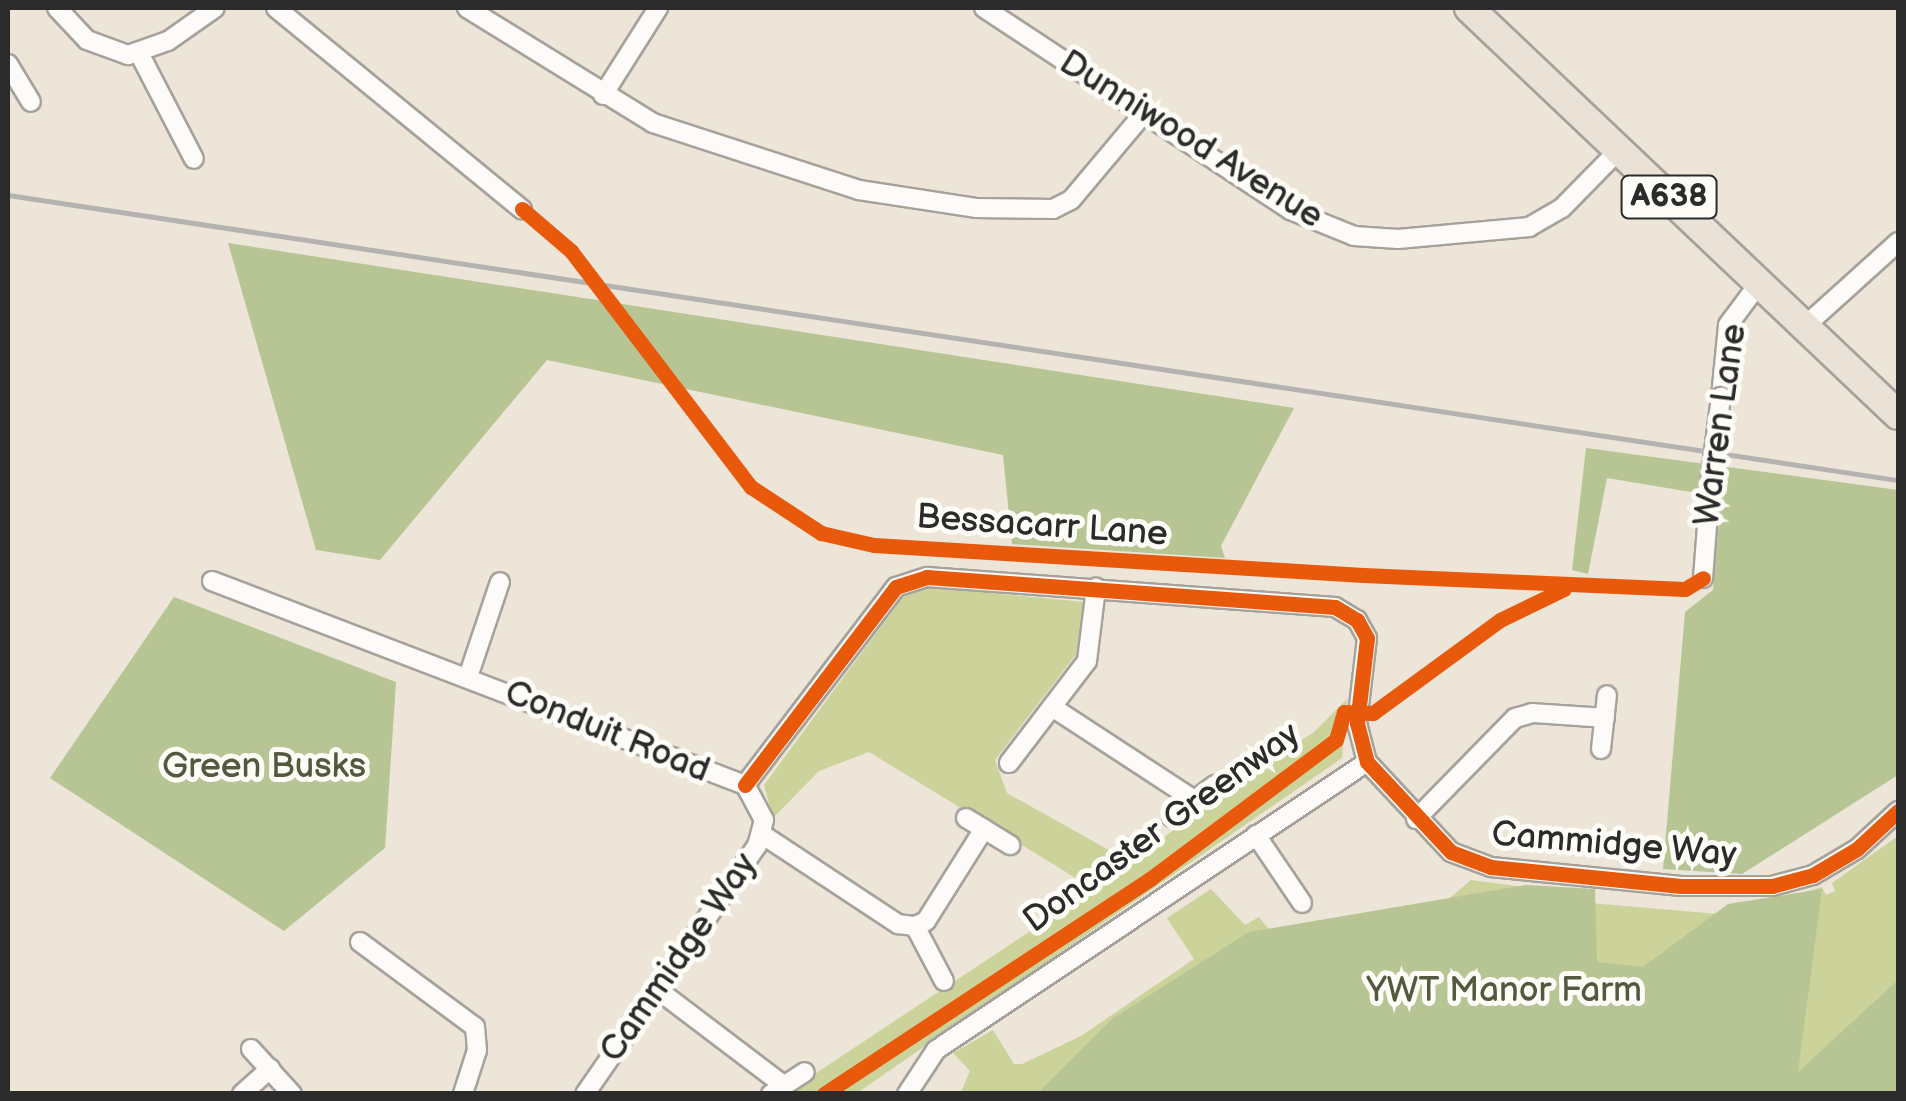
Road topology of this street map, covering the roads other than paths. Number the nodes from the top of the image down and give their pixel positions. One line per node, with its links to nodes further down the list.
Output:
1 (57, 8): 8 (street)
2 (215, 8): 8 (street)
3 (276, 8): 15 (street)
4 (467, 8): 10 (street)
5 (658, 8): 10 (street)
6 (984, 8): 12 (street, Dunniwood Avenue)
7 (1469, 8): 13 (highway, A638)
8 (139, 54): 14 (street)
9 (8, 64): 11 (street)
10 (602, 94): 12 (street)
11 (31, 102)
12 (1144, 113): 13 (street, Dunniwood Avenue)
13 (1619, 150): 17 (highway, A638)
14 (194, 159)
15 (522, 209)
16 (1898, 242): 18 (street)
17 (1760, 282): 18 (highway, A638); 20 (street, Warren Lane, bridge)
18 (1804, 327): 19 (highway, A638)
19 (1898, 416)
20 (1703, 578)
21 (212, 580): 24 (street, Conduit Road)
22 (500, 582): 24 (street, Conduit Road)
23 (1096, 588): 26 (street); 30 (street); 32 (street)
24 (468, 677): 32 (street, Conduit Road)
25 (1607, 695): 27 (street)
26 (1052, 707): 29 (street); 33 (street)
27 (1604, 718): 28 (street); 37 (street)
28 (1602, 749)
29 (1010, 762)
30 (1367, 762): 37 (street, Cammidge Way); 40 (street)
31 (1215, 785): 33 (street)
32 (745, 786): 39 (street, Cammidge Way)
33 (1194, 800): 35 (street)
34 (1898, 811): 37 (street, Cammidge Way)
35 (1172, 817)
36 (966, 818): 38 (street)
37 (1416, 819)
38 (984, 829): 41 (street); 43 (street)
39 (763, 835): 43 (street); 46 (street, Cammidge Way)
40 (1256, 836): 42 (street); 55 (street)
41 (1010, 845)
42 (1302, 903)
43 (916, 926): 45 (street)
44 (360, 942): 53 (street)
45 (944, 981)
46 (658, 990): 50 (street); 54 (street, Cammidge Way)
47 (250, 1049): 48 (street)
48 (270, 1069): 51 (street); 52 (street)
49 (805, 1072): 50 (street)
50 (777, 1089)
51 (242, 1094)
52 (292, 1094)
53 (462, 1094)
54 (585, 1094)
55 (907, 1094)

